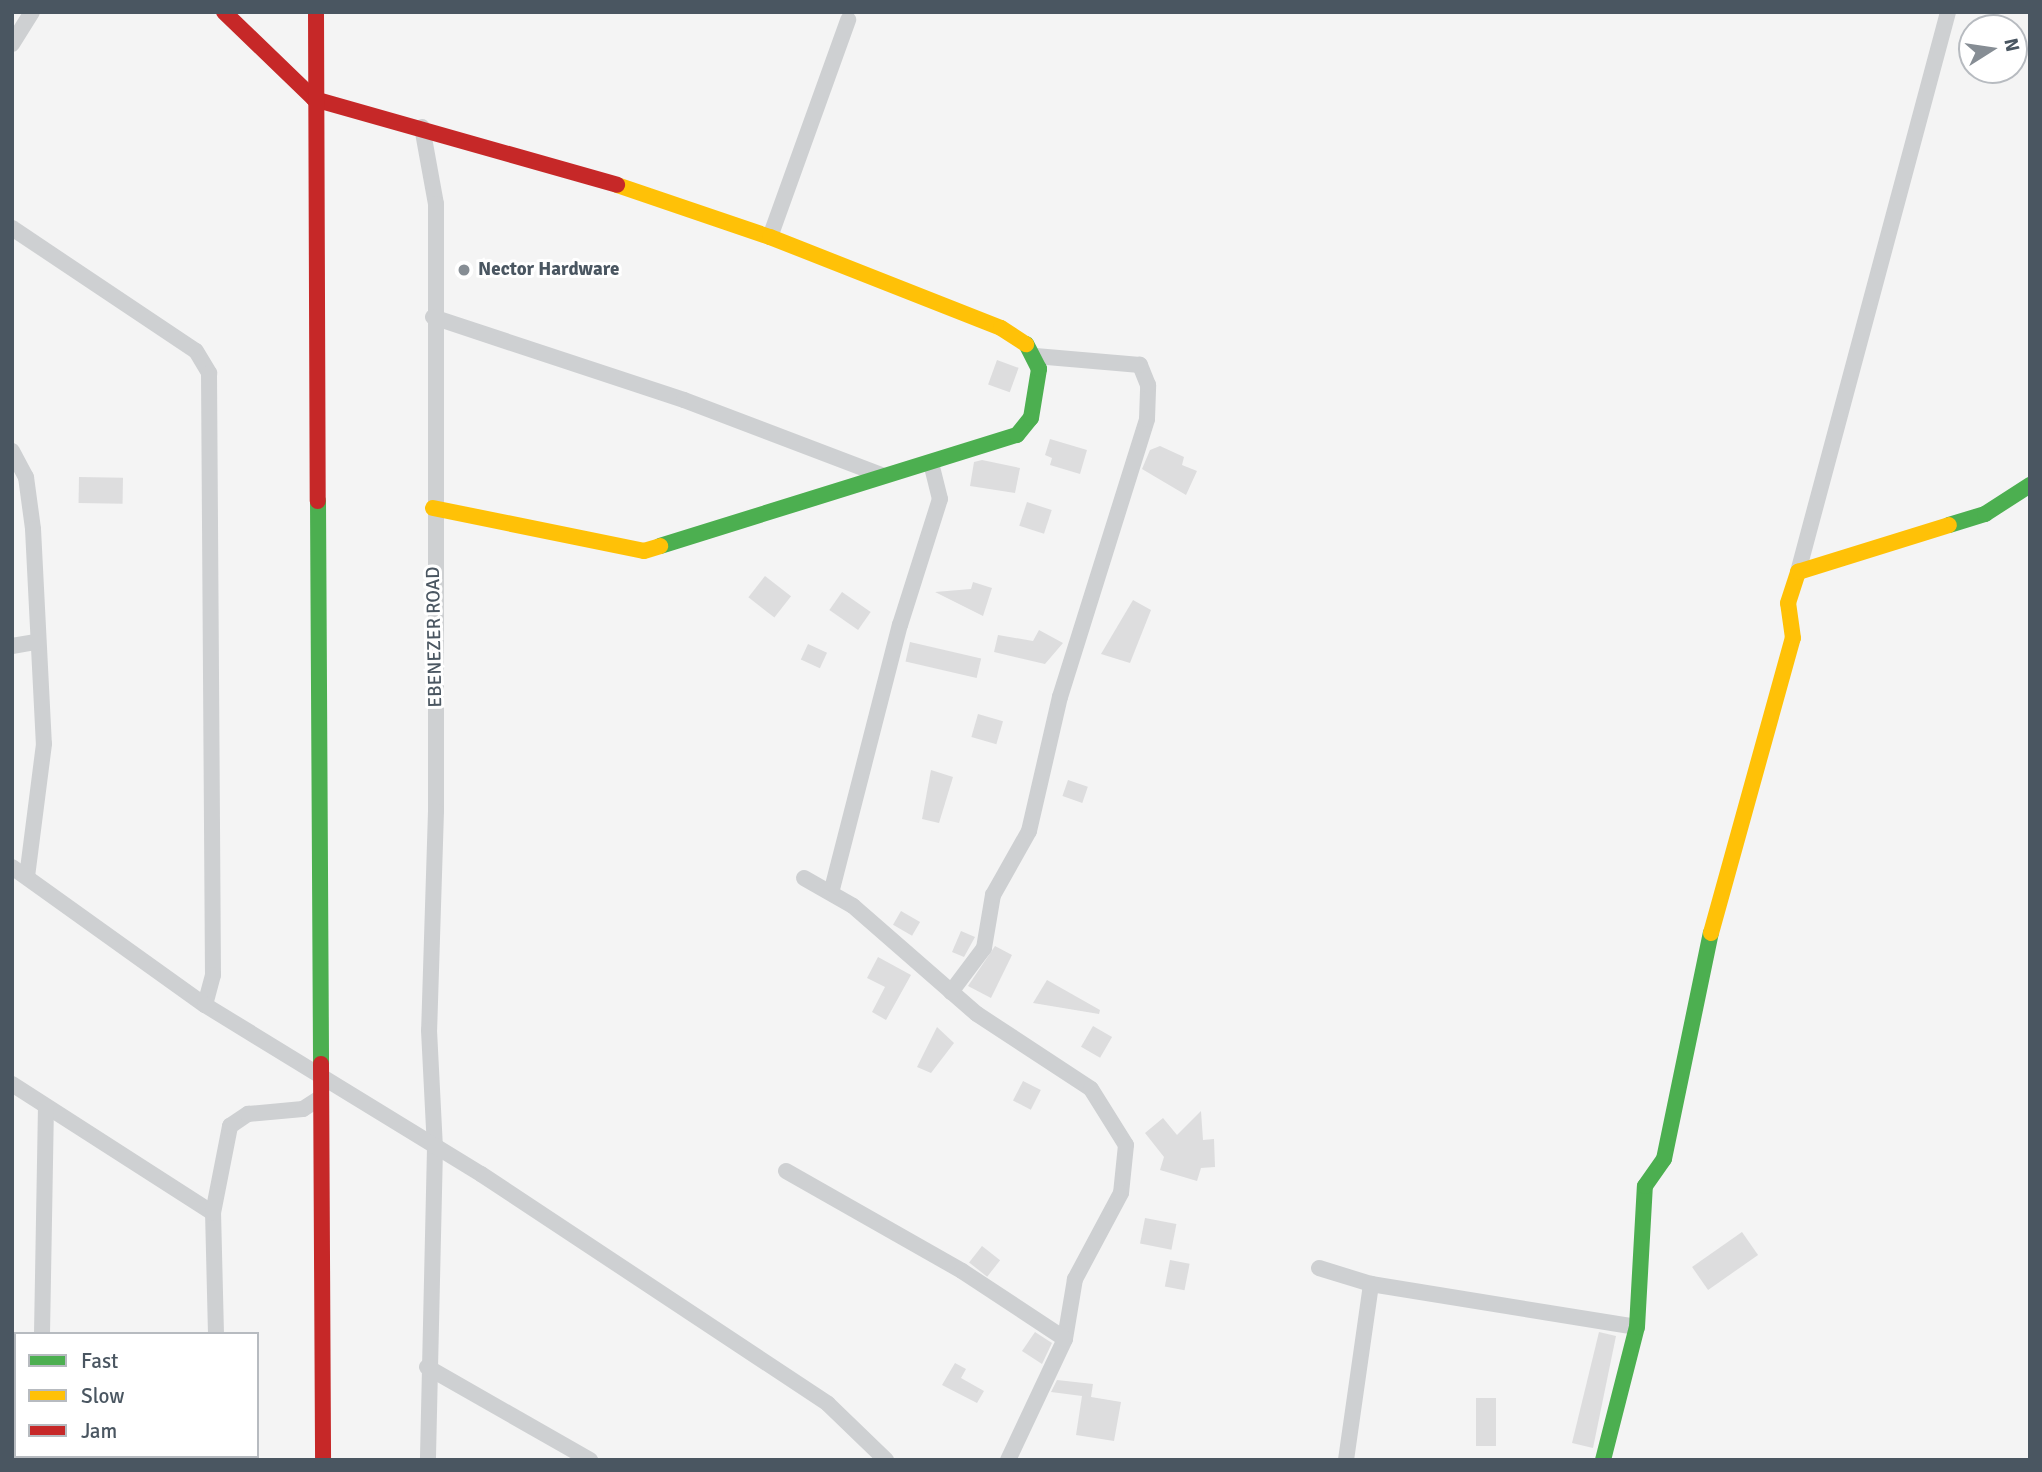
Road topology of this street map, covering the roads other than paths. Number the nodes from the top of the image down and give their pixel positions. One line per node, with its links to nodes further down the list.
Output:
1 (32, 12): 6 (street)
2 (224, 12): 7 (street)
3 (316, 12): 7 (street)
4 (1948, 12): 18 (street)
5 (848, 20): 10 (street)
6 (12, 44)
7 (314, 99): 8 (street); 27 (street)
8 (422, 127): 10 (street); 11 (street, EBENEZER ROAD)
9 (12, 228): 26 (street)
10 (770, 237): 12 (street)
11 (433, 317): 15 (street); 17 (street, EBENEZER ROAD)
12 (1035, 356): 14 (street); 25 (street)
13 (12, 451): 19 (street)
14 (931, 463): 15 (street); 24 (street)
15 (881, 475): 17 (street)
16 (2030, 485): 18 (street)
17 (433, 508): 31 (street, EBENEZER ROAD)
18 (1798, 572): 36 (street)
19 (35, 642): 20 (street); 22 (street)
20 (12, 646)
21 (12, 867): 22 (street)
22 (27, 877): 26 (street)
23 (804, 878): 24 (street)
24 (831, 893): 25 (street)
25 (951, 992): 39 (street)
26 (205, 1005): 27 (street)
27 (319, 1076): 29 (street); 31 (street)
28 (12, 1084): 30 (street)
29 (317, 1100): 33 (street); 41 (street)
30 (46, 1107): 33 (street); 37 (street)
31 (435, 1148): 40 (street, EBENEZER ROAD); 44 (street)
32 (786, 1171): 39 (street)
33 (213, 1213): 38 (street)
34 (1319, 1268): 35 (street)
35 (1371, 1284): 36 (street); 46 (street)
36 (1637, 1328): 47 (street)
37 (42, 1332)
38 (216, 1332)
39 (1065, 1339): 45 (street)
40 (427, 1367): 42 (street, EBENEZER ROAD); 43 (street)
41 (323, 1460)
42 (428, 1460)
43 (590, 1460)
44 (886, 1460)
45 (1008, 1460)
46 (1346, 1460)
47 (1603, 1460)

